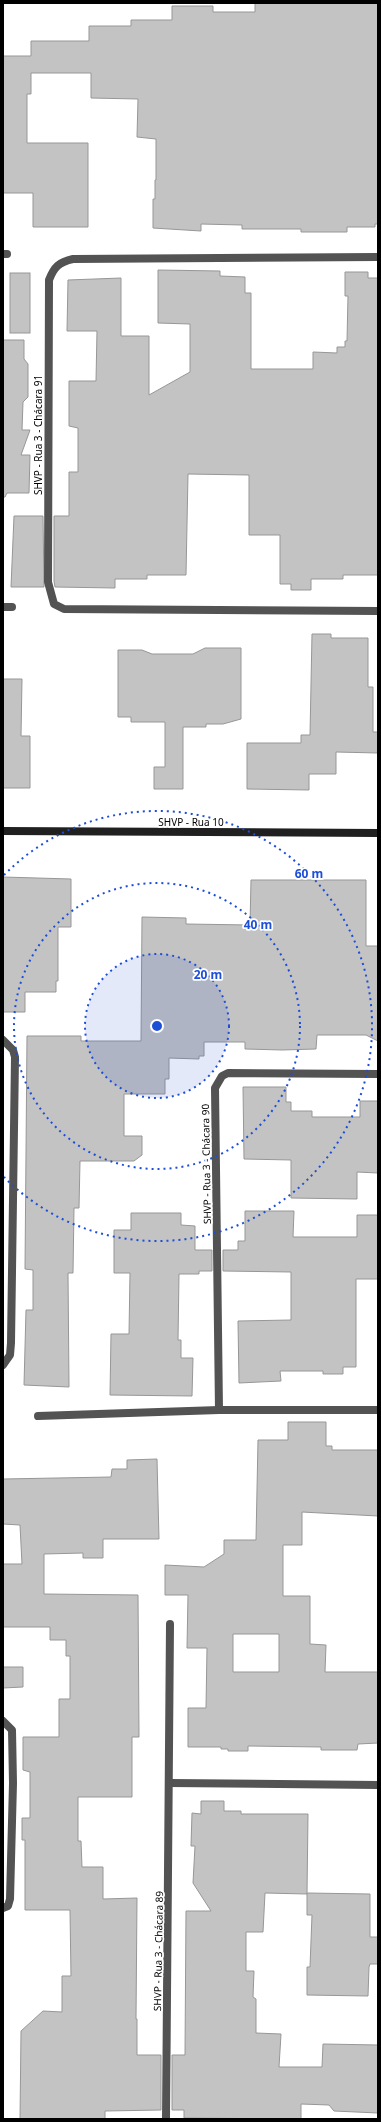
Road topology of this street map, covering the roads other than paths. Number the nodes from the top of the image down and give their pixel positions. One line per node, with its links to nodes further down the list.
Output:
1 (378, 257): 4 (street, SHVP - Rua 3 - Chácara 91)
2 (3, 607): 3 (street)
3 (12, 607)
4 (378, 611)
5 (3, 831): 6 (street, SHVP - Rua 10)
6 (378, 833)
7 (3, 1040): 9 (street)
8 (378, 1074): 10 (street, SHVP - Rua 3 - Chácara 90)
9 (3, 1365)
10 (219, 1410): 11 (street); 12 (street)
11 (378, 1410)
12 (38, 1416)
13 (170, 1624): 15 (street, SHVP - Rua 3 - Chácara 89)
14 (3, 1721): 17 (street)
15 (170, 1783): 16 (street); 18 (street, SHVP - Rua 3 - Chácara 89)
16 (378, 1785)
17 (3, 1908)
18 (166, 2119)

